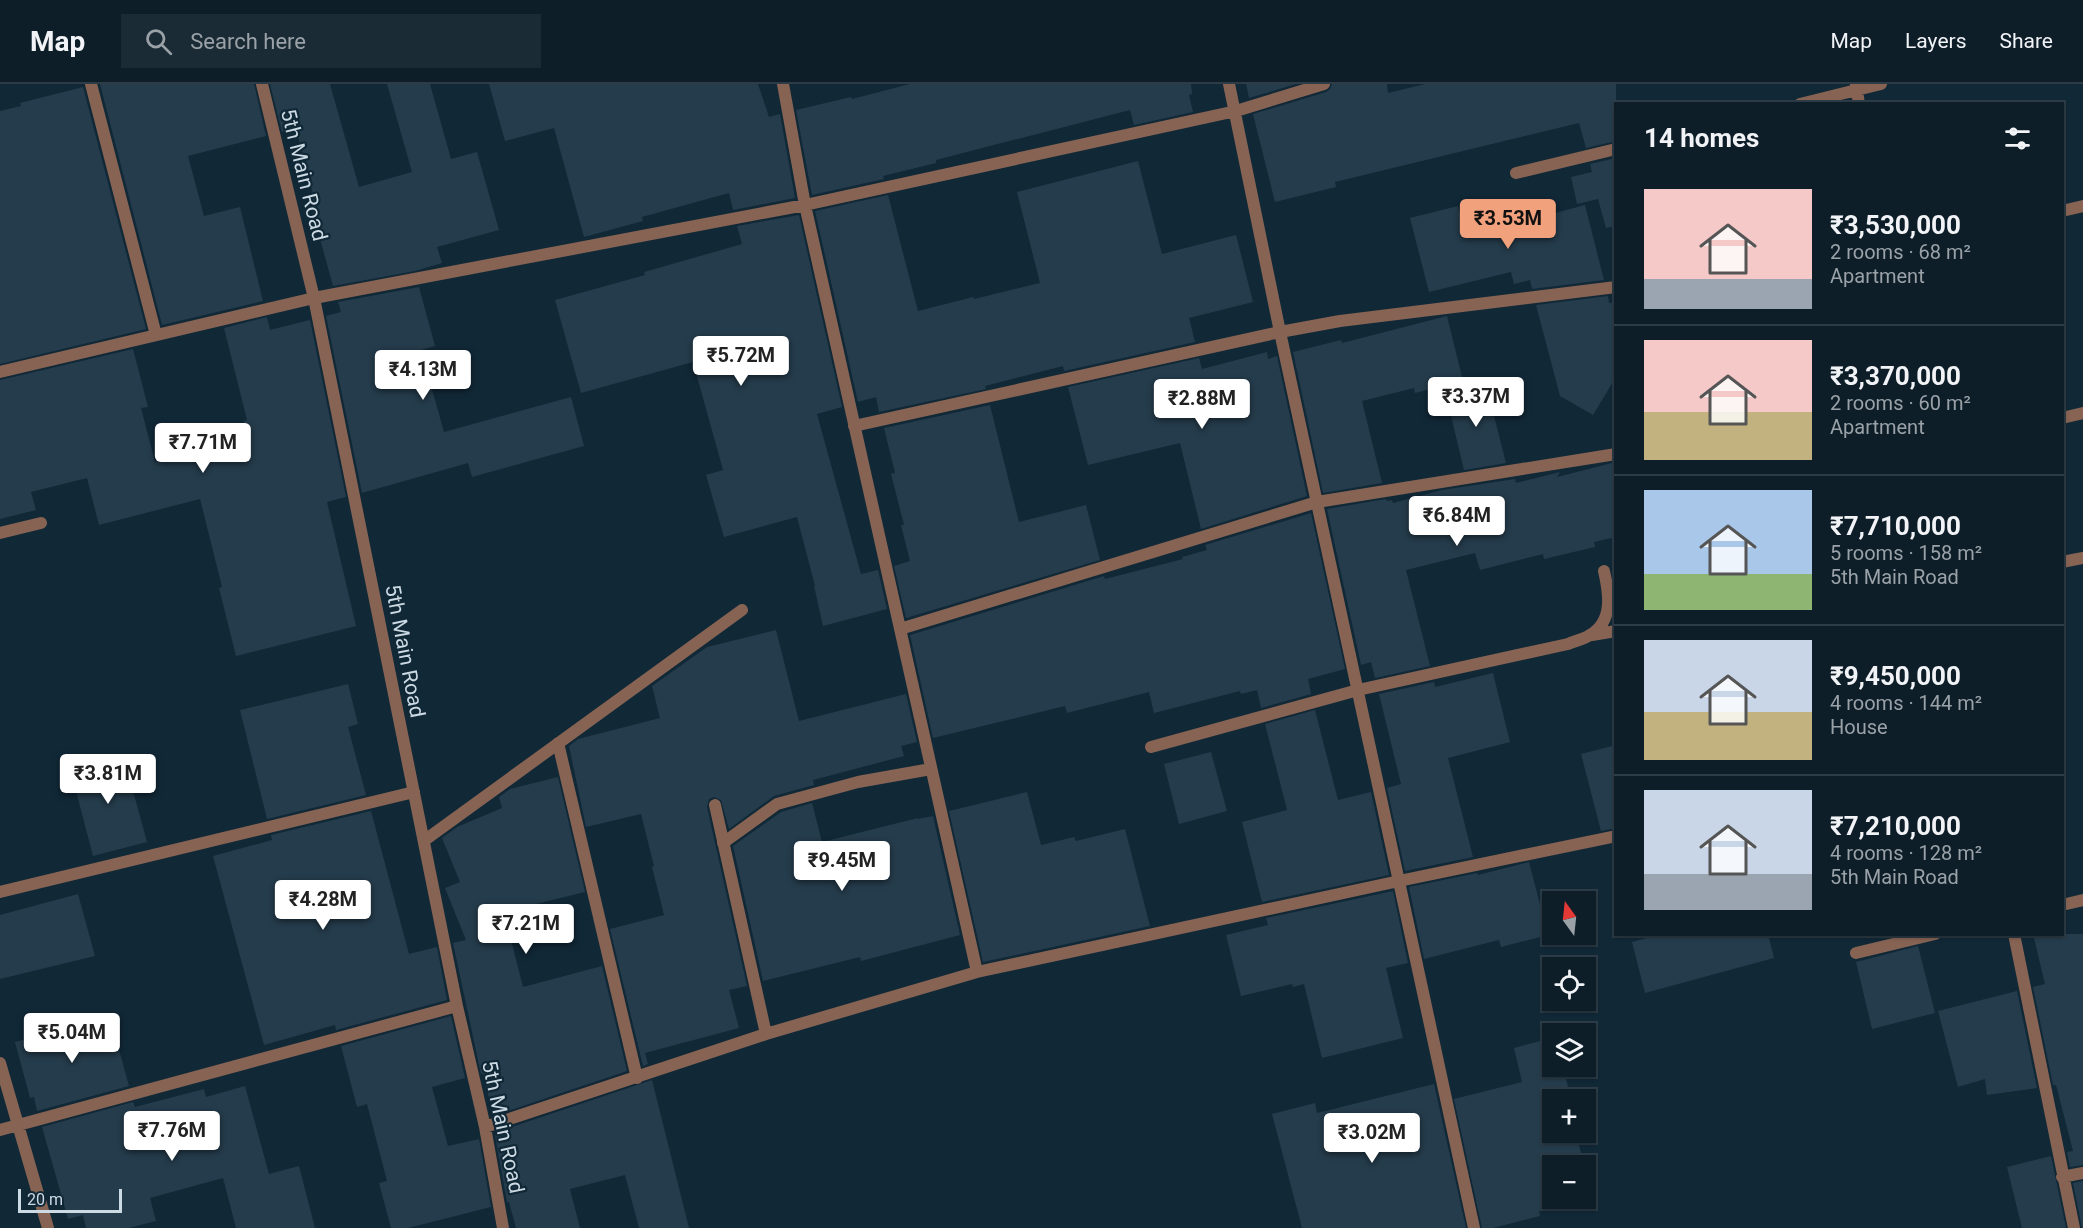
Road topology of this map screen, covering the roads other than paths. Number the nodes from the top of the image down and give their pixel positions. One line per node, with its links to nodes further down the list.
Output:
1 (91, 84): 19 (street)
2 (262, 84): 17 (street, 5th Main Road)
3 (783, 84): 13 (street)
4 (1229, 84): 10 (street)
5 (1324, 84): 10 (street)
6 (1881, 84): 7 (street)
7 (1856, 87): 8 (street); 9 (street)
8 (1807, 102)
9 (1859, 102)
10 (1236, 111): 13 (street); 18 (street)
11 (1614, 149): 12 (street)
12 (1516, 173)
13 (805, 205): 17 (street); 23 (street)
14 (2083, 206): 15 (street)
15 (2064, 211)
16 (1614, 287): 18 (street)
17 (314, 298): 19 (street); 39 (street, 5th Main Road)
18 (1280, 333): 23 (street); 25 (street)
19 (156, 335): 20 (street)
20 (0, 372)
21 (2083, 413): 22 (street)
22 (2064, 418)
23 (854, 426): 32 (street)
24 (1614, 454): 25 (street)
25 (1317, 502): 32 (street); 35 (street)
26 (41, 523): 27 (street)
27 (0, 533)
28 (2083, 558): 29 (street)
29 (2064, 562)
30 (1604, 571): 34 (street)
31 (742, 610): 36 (street)
32 (900, 629): 38 (street)
33 (1614, 631): 34 (street)
34 (1592, 634): 35 (street)
35 (1358, 690): 37 (street); 44 (street)
36 (558, 743): 42 (street); 55 (street)
37 (1150, 747)
38 (931, 769): 43 (street); 51 (street)
39 (414, 792): 42 (street, 5th Main Road); 45 (street)
40 (716, 805): 43 (street)
41 (1614, 836): 44 (street)
42 (425, 840): 52 (street, 5th Main Road)
43 (723, 843): 53 (street)
44 (1399, 881): 51 (street); 63 (street)
45 (0, 892)
46 (2083, 900): 47 (street)
47 (2064, 905)
48 (1927, 936): 50 (street)
49 (2014, 936): 60 (street)
50 (1856, 953)
51 (977, 972): 53 (street)
52 (457, 1006): 56 (street); 57 (street, 5th Main Road)
53 (766, 1034): 55 (street)
54 (0, 1063): 56 (street)
55 (637, 1078): 57 (street)
56 (18, 1125): 58 (street); 61 (street)
57 (485, 1127): 62 (street, 5th Main Road)
58 (0, 1130)
59 (2083, 1173): 60 (street)
60 (2062, 1178): 64 (street)
61 (48, 1228)
62 (503, 1228)
63 (1474, 1228)
64 (2074, 1228)

